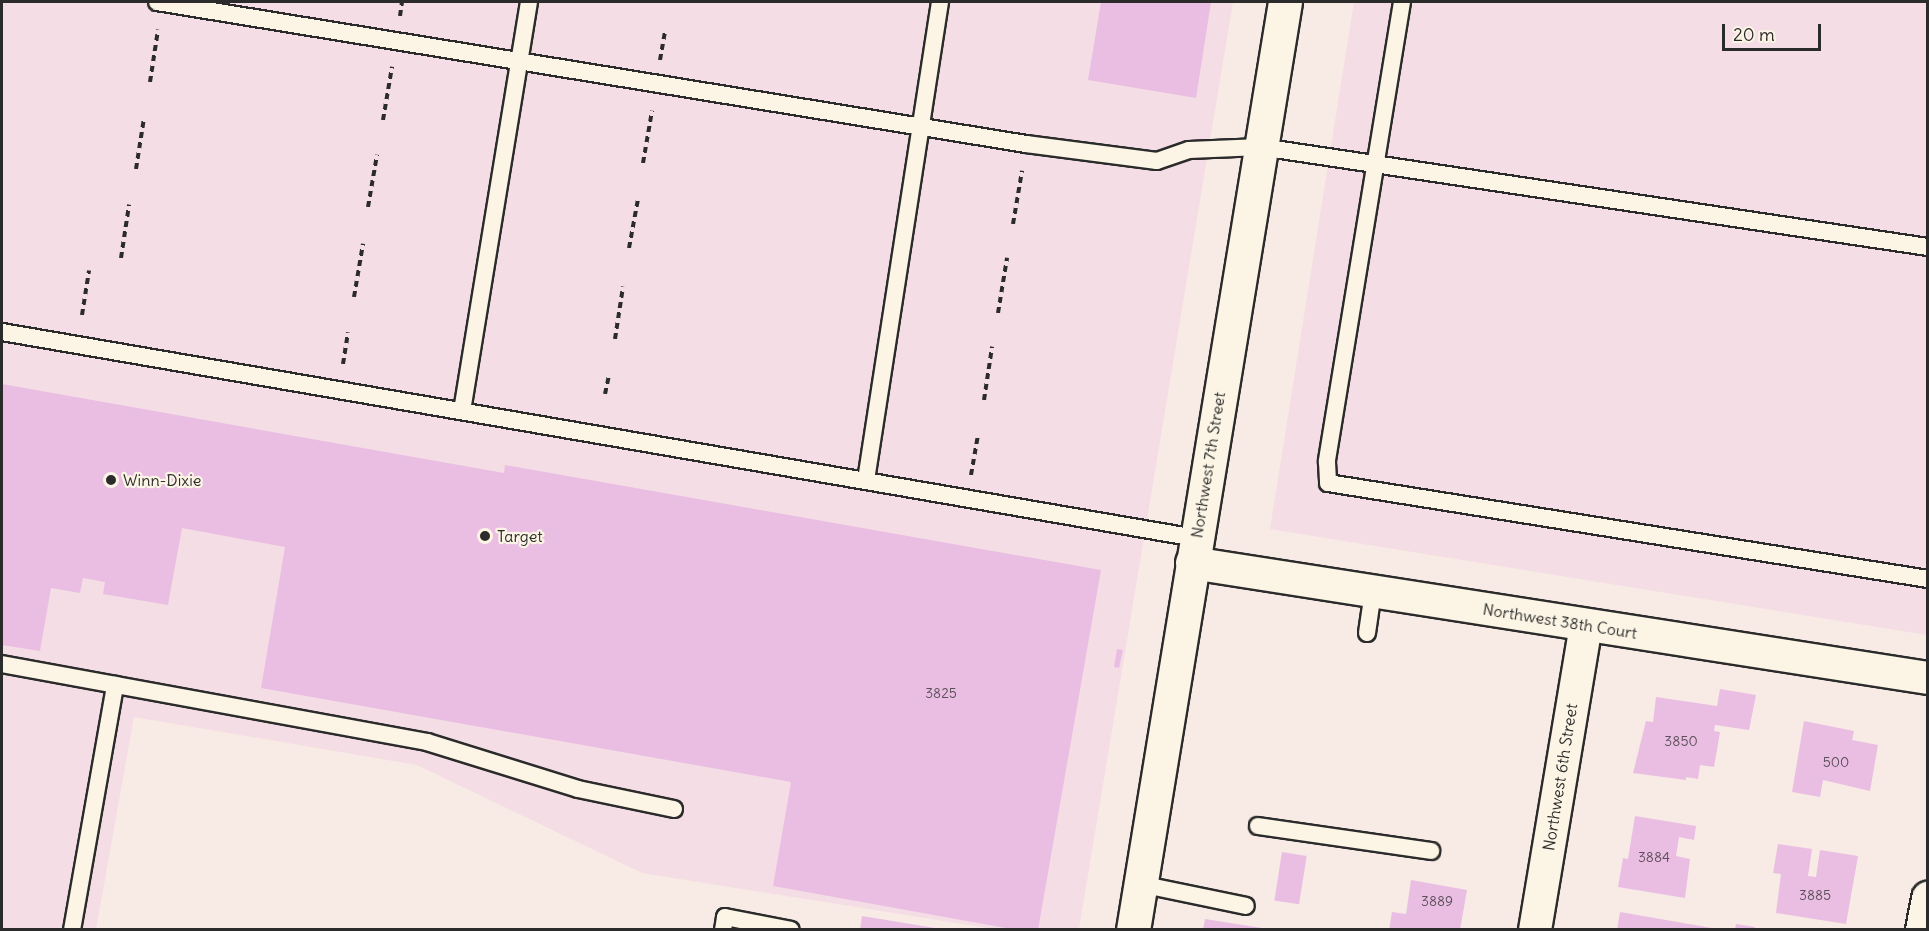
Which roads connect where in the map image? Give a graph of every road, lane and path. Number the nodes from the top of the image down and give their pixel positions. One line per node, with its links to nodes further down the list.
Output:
1 (157, 2): 11 (lane)
2 (402, 2): 7 (path)
3 (529, 2): 11 (lane)
4 (940, 2): 17 (lane)
5 (1284, 2): 18 (main road, Northwest 7th Street)
6 (1402, 2): 21 (lane)
7 (400, 18)
8 (158, 30): 13 (path)
9 (665, 31): 10 (path)
10 (660, 61)
11 (520, 62): 17 (lane); 46 (lane)
12 (392, 67): 16 (path)
13 (150, 82)
14 (652, 111): 20 (path)
15 (144, 118): 22 (path)
16 (383, 120)
17 (921, 127): 18 (lane); 49 (lane)
18 (1261, 147): 21 (lane); 50 (main road, Northwest 7th Street)
19 (377, 155): 26 (path)
20 (644, 163)
21 (1375, 163): 29 (lane); 51 (lane)
22 (136, 169)
23 (1022, 171): 27 (path)
24 (638, 199): 30 (path)
25 (129, 205): 31 (path)
26 (368, 207)
27 (1013, 224)
28 (363, 244): 35 (path)
29 (1928, 247)
30 (629, 248)
31 (122, 258)
32 (1007, 258): 36 (path)
33 (89, 271): 37 (path)
34 (623, 287): 40 (path)
35 (354, 297)
36 (999, 313)
37 (82, 315)
38 (2, 332): 46 (lane)
39 (348, 332): 42 (path)
40 (615, 339)
41 (992, 347): 45 (path)
42 (343, 364)
43 (609, 375): 44 (path)
44 (605, 394)
45 (984, 400)
46 (462, 411): 49 (lane)
47 (978, 435): 48 (path)
48 (971, 479)
49 (866, 480): 50 (lane)
50 (1194, 550): 52 (street, Northwest 38th Court); 61 (main road, Northwest 7th Street)
51 (1928, 579)
52 (1373, 592): 53 (street, Northwest 38th Court); 54 (lane)
53 (1586, 625): 56 (street, Northwest 38th Court); 68 (street, Northwest 6th Street)
54 (1367, 633)
55 (2, 664): 57 (lane)
56 (1928, 678)
57 (115, 685): 58 (lane); 64 (lane)
58 (674, 809)
59 (1258, 826): 60 (lane)
60 (1431, 851)
61 (1140, 884): 63 (lane); 67 (main road, Northwest 7th Street)
62 (1928, 898): 69 (street)
63 (1246, 906)
64 (72, 930)
65 (723, 930): 66 (lane)
66 (791, 930)
67 (1133, 930)
68 (1535, 930)
69 (1922, 930)

